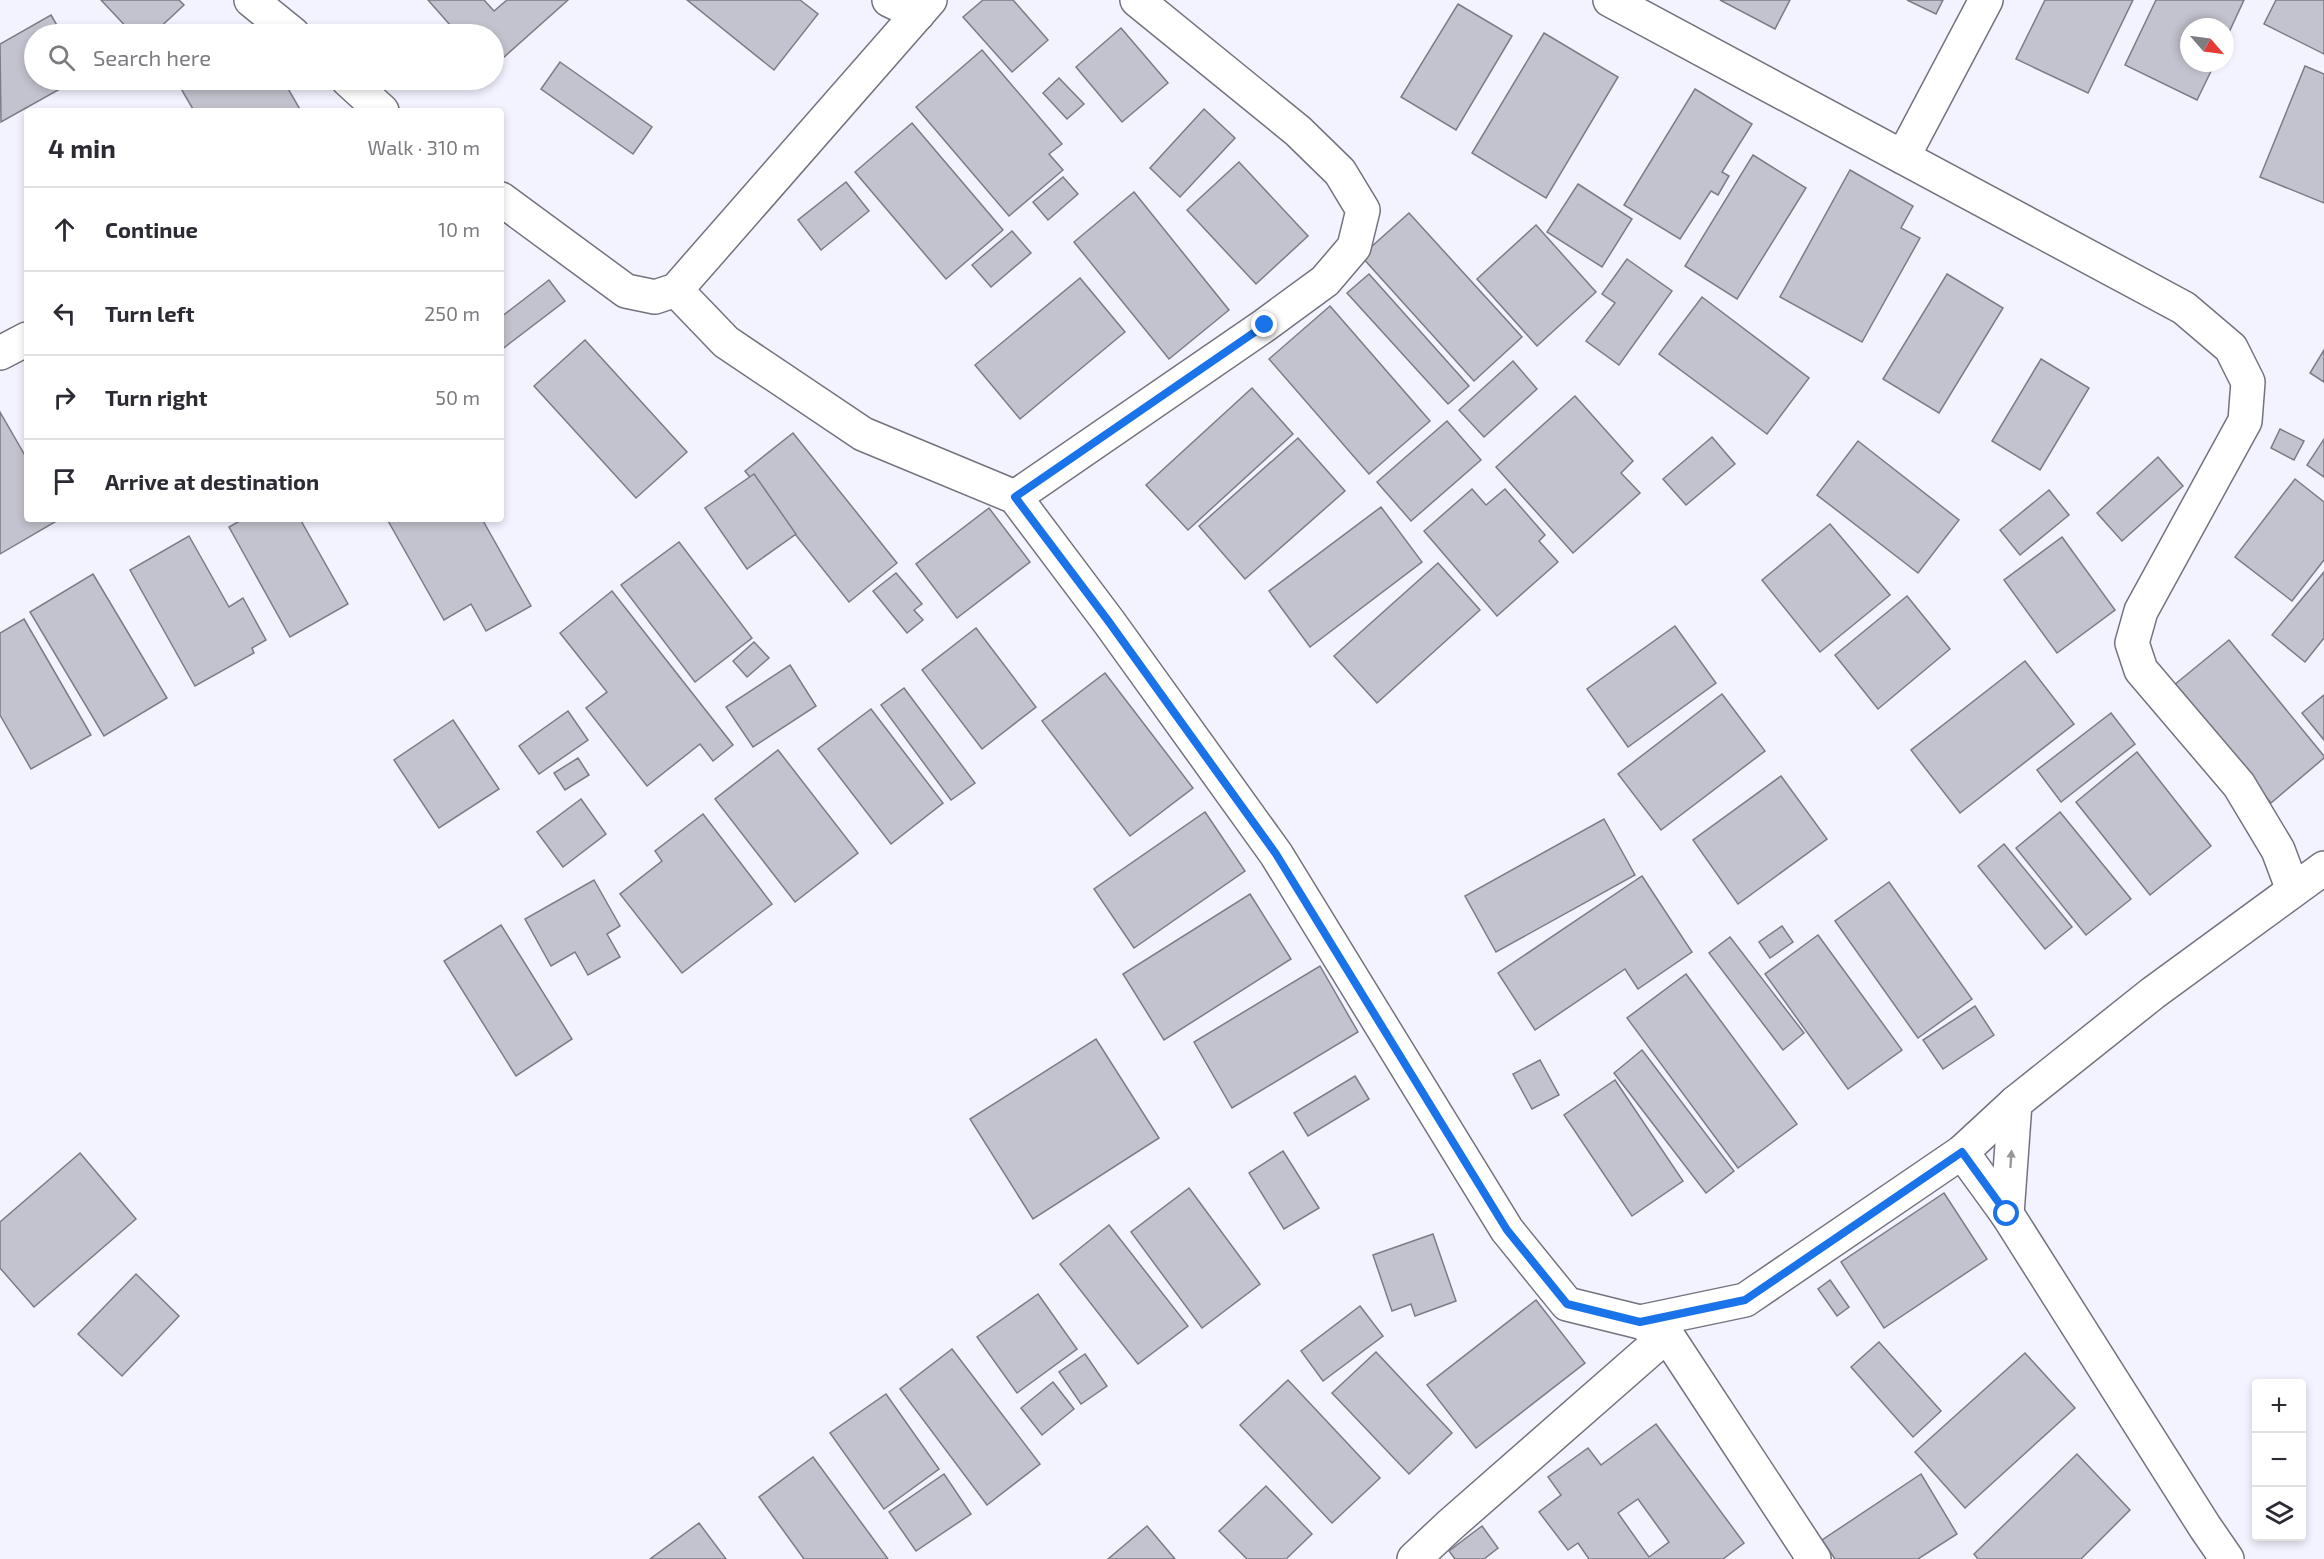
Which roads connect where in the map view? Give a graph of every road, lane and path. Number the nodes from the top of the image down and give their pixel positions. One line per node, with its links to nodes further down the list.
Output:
1 (251, 0): 6 (street)
2 (1137, 0): 14 (street)
3 (1610, 0): 9 (street)
4 (1986, 0): 9 (street)
5 (913, 5): 11 (street)
6 (281, 24)
7 (359, 90): 8 (street)
8 (379, 108)
9 (1903, 157): 16 (street)
10 (504, 201): 11 (street)
11 (676, 290): 14 (street)
12 (24, 341): 13 (street)
13 (0, 353)
14 (1015, 497): 20 (street)
15 (2324, 868): 16 (street)
16 (2292, 890): 17 (street)
17 (2016, 1103): 18 (street); 19 (street, one-way to 17)
18 (1962, 1152): 19 (street); 20 (street)
19 (2007, 1214): 23 (street)
20 (1654, 1329): 21 (street); 22 (street)
21 (1414, 1559)
22 (1814, 1559)
23 (2227, 1559)

